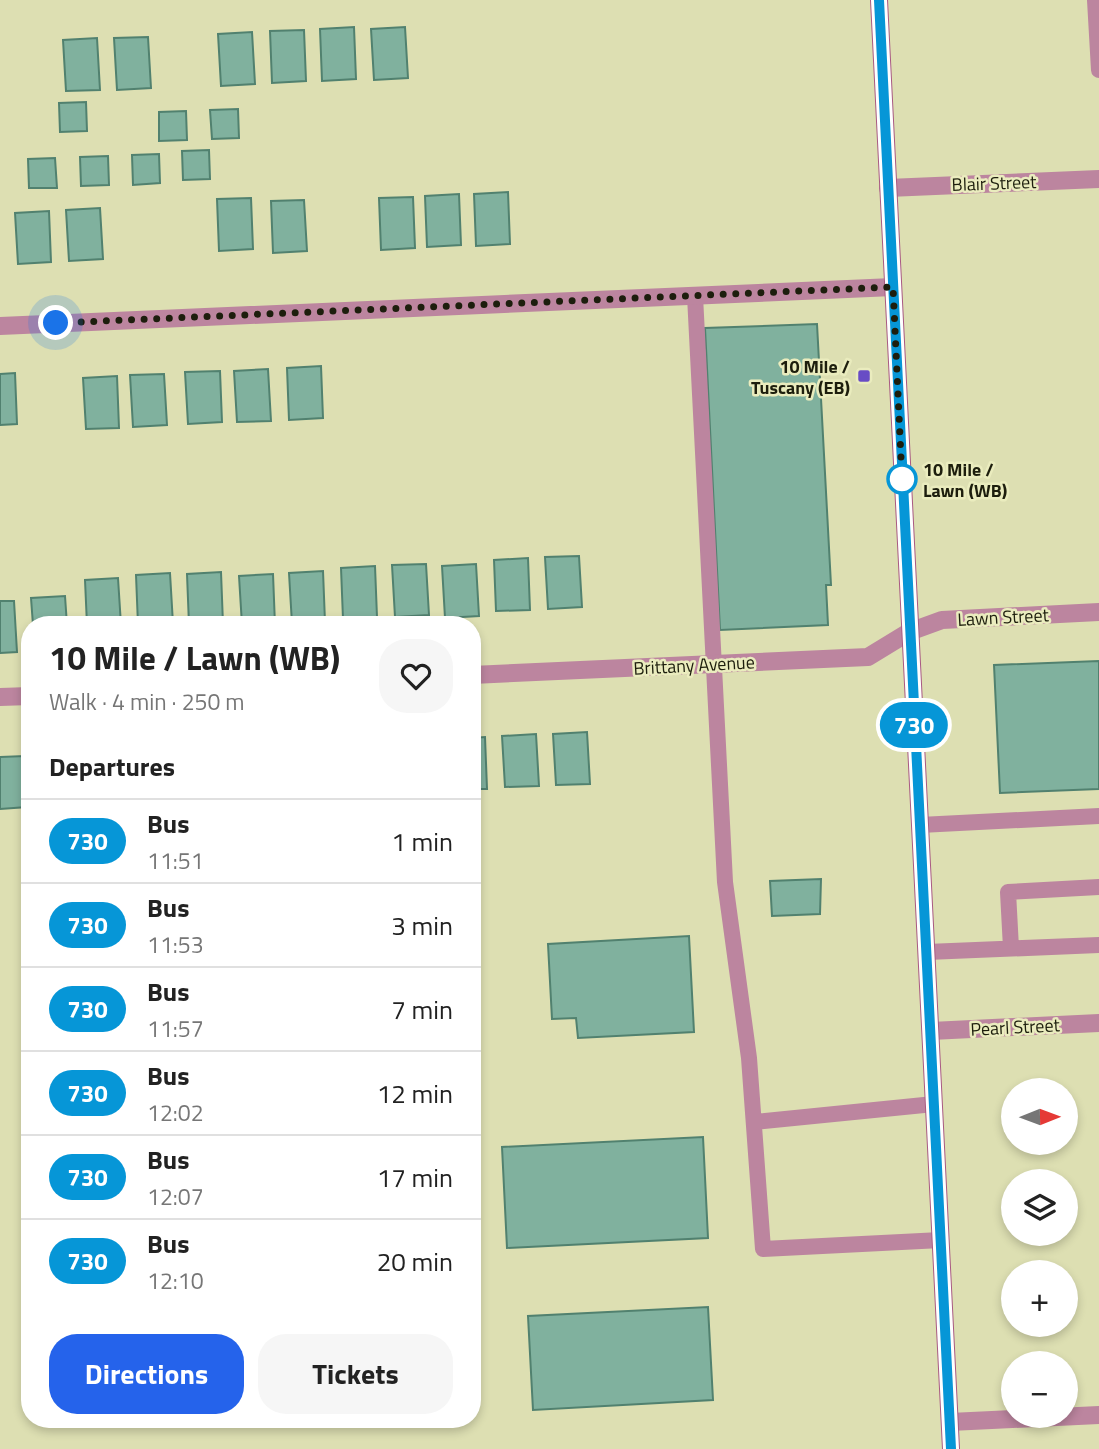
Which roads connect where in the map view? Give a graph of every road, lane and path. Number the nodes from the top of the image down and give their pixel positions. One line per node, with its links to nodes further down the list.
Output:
1 (879, 0): 5 (main road)
2 (1096, 0): 3 (lane)
3 (1099, 70)
4 (1099, 178): 5 (street, Blair Street)
5 (888, 188): 6 (main road)
6 (893, 287): 7 (street); 10 (main road)
7 (695, 296): 8 (street); 11 (lane)
8 (0, 326)
9 (1099, 612): 10 (street, Lawn Street)
10 (909, 632): 11 (street, Brittany Avenue); 16 (main road)
11 (714, 664): 12 (street, Brittany Avenue); 24 (lane)
12 (481, 676)
13 (21, 696): 14 (street)
14 (0, 697)
15 (1099, 816): 16 (lane)
16 (920, 825): 20 (main road)
17 (1099, 887): 19 (lane)
18 (1099, 945): 19 (lane)
19 (1011, 948): 20 (lane)
20 (927, 952): 22 (main road)
21 (1099, 1023): 22 (street, Pearl Street)
22 (931, 1031): 23 (main road)
23 (934, 1104): 24 (lane); 25 (main road)
24 (754, 1122): 25 (lane)
25 (941, 1240): 27 (main road)
26 (1099, 1415): 27 (street)
27 (950, 1422): 28 (main road)
28 (951, 1449)

